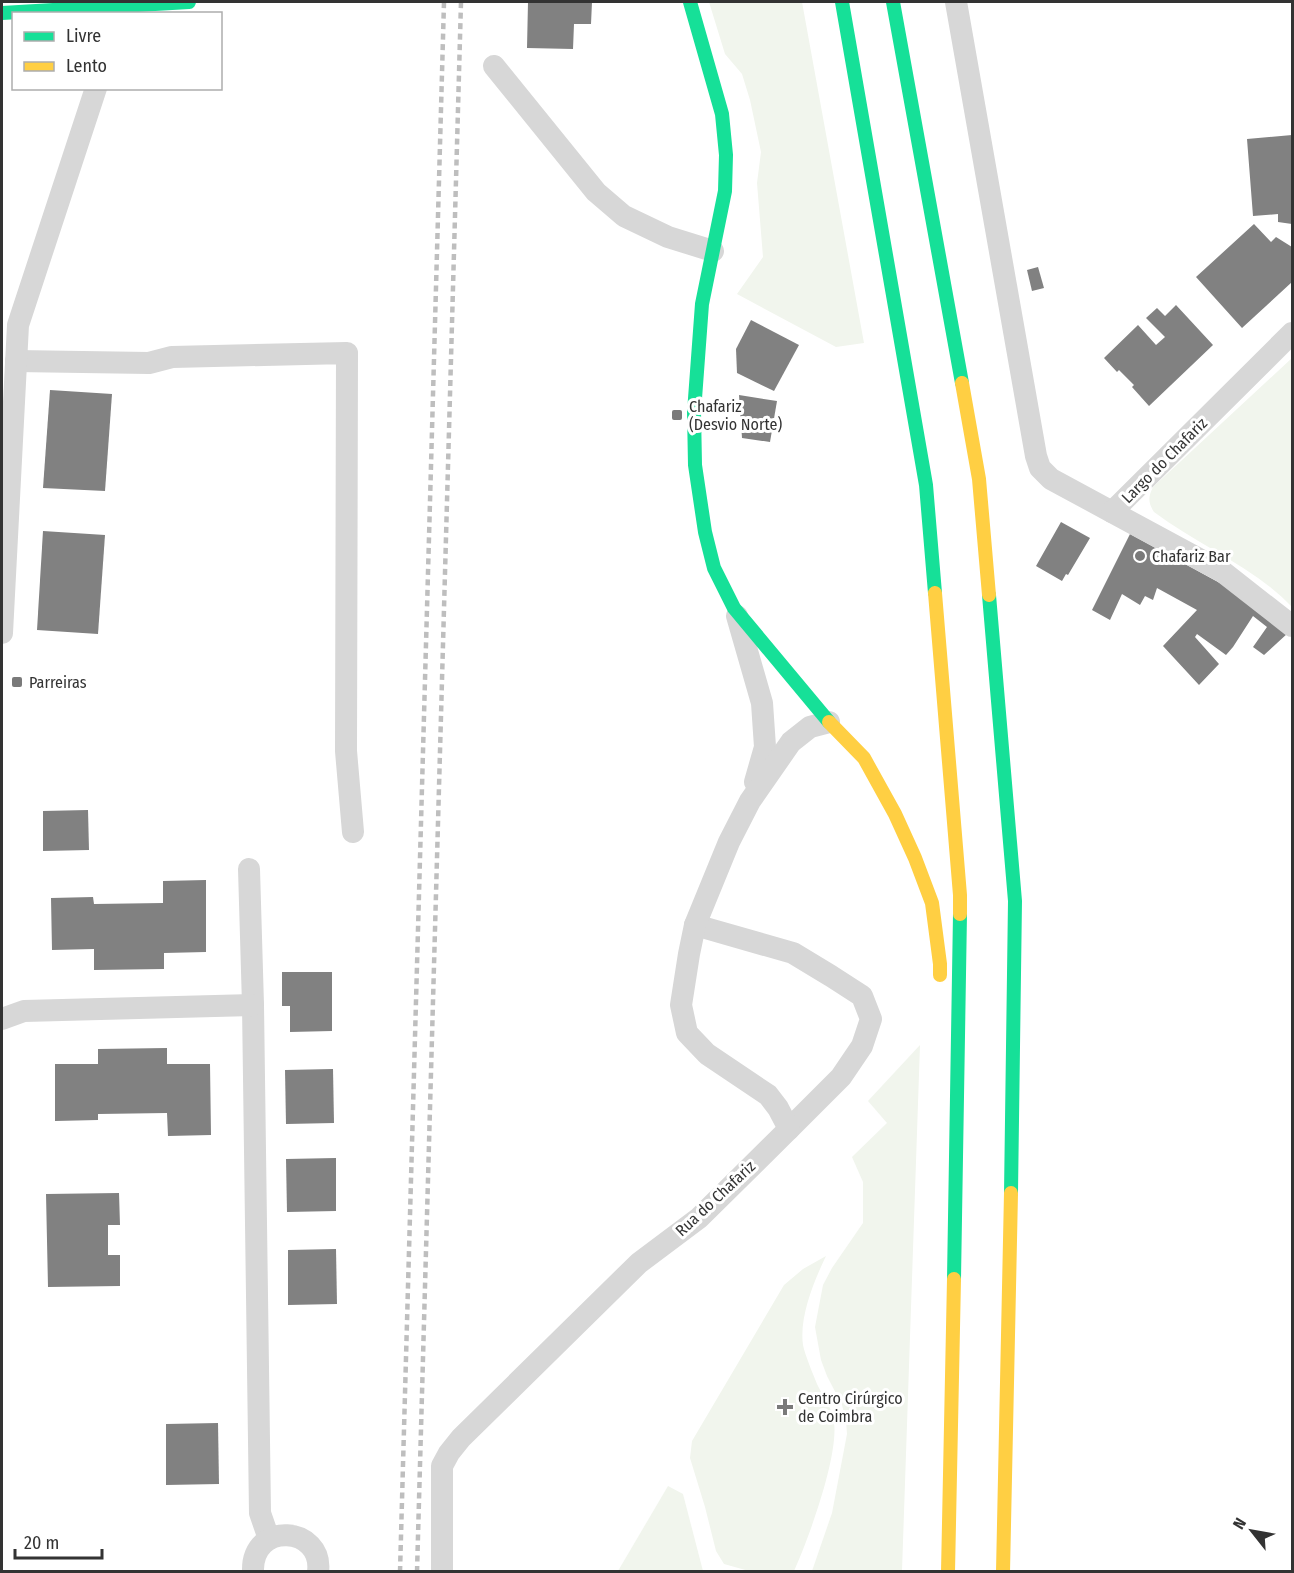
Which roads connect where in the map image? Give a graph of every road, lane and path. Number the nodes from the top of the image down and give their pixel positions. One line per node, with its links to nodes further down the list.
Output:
1 (189, 2): 6 (main road, bridge)
2 (690, 2): 9 (main road)
3 (842, 2): 27 (main road)
4 (893, 2): 34 (main road)
5 (956, 2): 12 (street)
6 (19, 12)
7 (494, 66): 9 (street)
8 (95, 90): 11 (street)
9 (713, 251): 13 (main road)
10 (1293, 333): 12 (street, Largo do Chafariz)
11 (16, 361): 15 (street); 18 (street)
12 (1112, 512): 14 (street, Largo do Chafariz)
13 (734, 608): 16 (main road); 17 (street)
14 (1293, 626)
15 (2, 633)
16 (829, 722): 17 (street); 21 (main road)
17 (750, 801): 20 (street)
18 (353, 832)
19 (249, 869): 23 (street)
20 (695, 925): 28 (street); 28 (street, Rua do Chafariz)
21 (939, 993)
22 (2, 1005): 24 (street)
23 (253, 1005): 24 (street); 29 (street)
24 (24, 1011): 25 (street)
25 (2, 1018)
26 (946, 1023): 27 (main road)
27 (958, 1053): 33 (main road)
28 (789, 1129): 32 (street, Rua do Chafariz)
29 (269, 1539): 30 (street); 31 (street)
30 (253, 1572)
31 (318, 1572)
32 (442, 1572)
33 (948, 1572)
34 (1003, 1572)

